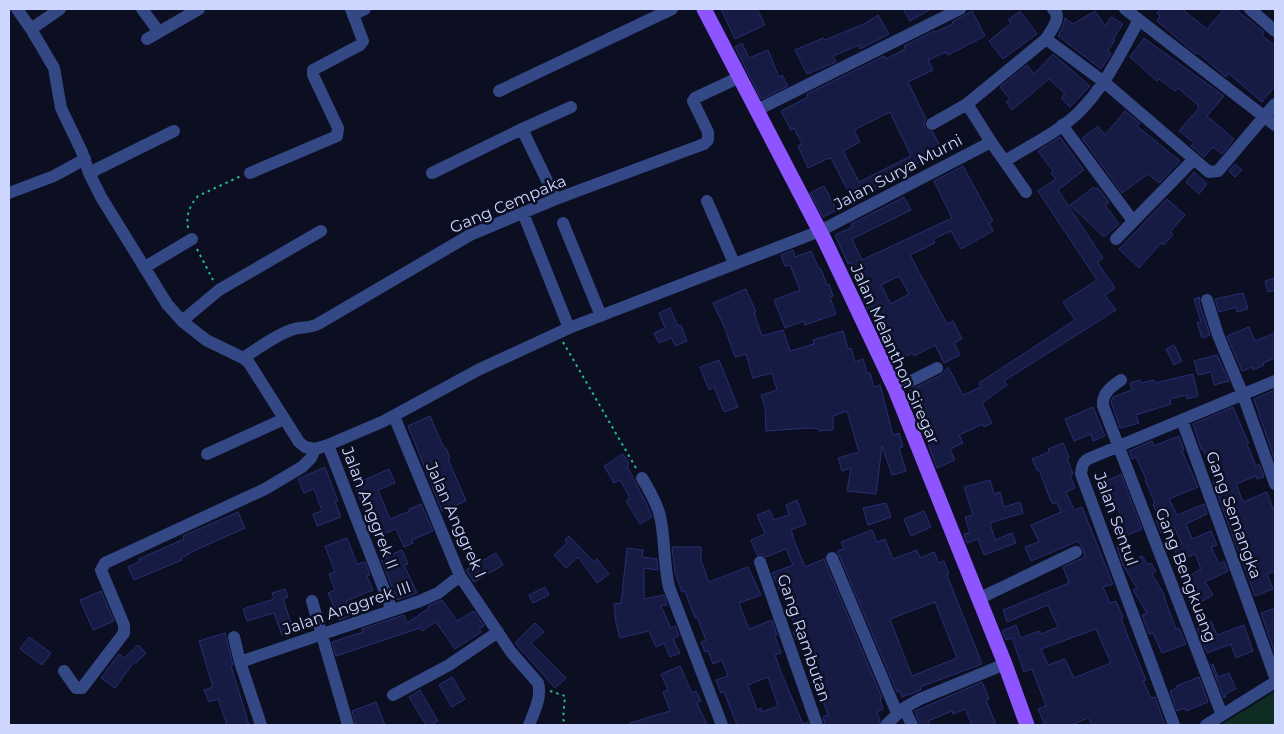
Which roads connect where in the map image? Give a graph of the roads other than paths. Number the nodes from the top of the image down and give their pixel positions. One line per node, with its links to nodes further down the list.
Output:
1 (17, 9): 13 (street)
2 (60, 9): 13 (street)
3 (142, 9): 15 (street)
4 (199, 9): 15 (street)
5 (672, 9): 20 (street)
6 (704, 9): 18 (main road, Jalan Melanthon Siregar)
7 (960, 9): 24 (street)
8 (1053, 9): 17 (street)
9 (1125, 9): 12 (street)
10 (1250, 9): 14 (street)
11 (356, 11): 35 (street)
12 (1139, 20): 19 (street); 25 (street)
13 (31, 29): 32 (street)
14 (1275, 31)
15 (159, 32): 16 (street)
16 (147, 39)
17 (1046, 39): 19 (street); 21 (street)
18 (740, 77): 24 (main road, Jalan Melanthon Siregar); 40 (street, Gang Cempaka)
19 (1104, 82): 27 (street); 33 (street)
20 (499, 91)
21 (967, 104): 26 (street); 31 (street)
22 (1275, 104): 25 (street)
23 (571, 107): 29 (street)
24 (757, 110): 46 (main road, Jalan Melanthon Siregar)
25 (1265, 116): 28 (street); 33 (street)
26 (932, 124)
27 (1062, 125): 34 (street); 43 (street)
28 (1275, 126)
29 (522, 128): 37 (street); 40 (street)
30 (174, 131): 36 (street)
31 (991, 142): 34 (street); 46 (street, Jalan Surya Murni)
32 (85, 159): 36 (street); 39 (street)
33 (1194, 159): 43 (street)
34 (1005, 161): 38 (street)
35 (250, 172)
36 (89, 173): 50 (street)
37 (432, 173)
38 (1026, 192)
39 (9, 193)
40 (556, 199): 42 (street, Gang Cempaka)
41 (707, 201): 49 (street)
42 (523, 213): 54 (street); 55 (street, Gang Cempaka)
43 (1134, 221): 48 (street)
44 (563, 223): 52 (street)
45 (321, 231): 53 (street)
46 (820, 231): 49 (street, Jalan Surya Murni); 59 (main road, Jalan Melanthon Siregar)
47 (192, 239): 50 (street)
48 (1116, 239)
49 (734, 263): 52 (street, Jalan Surya Murni)
50 (145, 267): 53 (street)
51 (1207, 300): 60 (street)
52 (601, 316): 54 (street, Jalan Surya Murni)
53 (182, 321): 55 (street)
54 (563, 330): 61 (street, Jalan Surya Murni)
55 (244, 358): 62 (street)
56 (937, 368): 59 (street)
57 (1121, 380): 65 (street, Gang Bengkuang)
58 (1275, 381): 60 (street, Jalan Sentul)
59 (895, 389): 74 (main road, Jalan Melanthon Siregar)
60 (1243, 395): 63 (street, Jalan Sentul); 69 (street)
61 (394, 416): 64 (street, Jalan Surya Murni); 73 (street, Jalan Anggrek I)
62 (284, 419): 66 (street); 67 (street)
63 (1182, 420): 65 (street, Jalan Sentul); 83 (street, Gang Semangka)
64 (328, 445): 66 (street, Jalan Surya Murni); 76 (street, Jalan Anggrek II)
65 (1119, 446): 87 (street, Gang Bengkuang); 96 (street, Jalan Sentul)
66 (315, 449): 82 (street)
67 (207, 454)
68 (642, 478): 91 (street)
69 (1275, 484)
70 (1076, 552): 74 (street)
71 (832, 558): 86 (street)
72 (760, 562): 92 (street, Gang Rambutan)
73 (460, 576): 76 (street, Jalan Anggrek III); 77 (street, Jalan Anggrek I)
74 (978, 599): 81 (main road, Jalan Melanthon Siregar)
75 (312, 601): 78 (street)
76 (392, 610): 78 (street, Jalan Anggrek III)
77 (498, 632): 85 (street); 90 (street, Jalan Anggrek I)
78 (322, 633): 80 (street, Jalan Anggrek III); 89 (street)
79 (234, 638): 80 (street)
80 (240, 662): 88 (street)
81 (1005, 664): 86 (street); 95 (main road, Jalan Melanthon Siregar)
82 (64, 671)
83 (1275, 677)
84 (1275, 682): 87 (street)
85 (393, 695)
86 (900, 711): 93 (street); 94 (street)
87 (1222, 715): 97 (street)
88 (261, 725)
89 (348, 725)
90 (529, 725)
91 (722, 725)
92 (817, 725)
93 (886, 725)
94 (912, 725)
95 (1027, 725)
96 (1174, 725)
97 (1206, 725)

